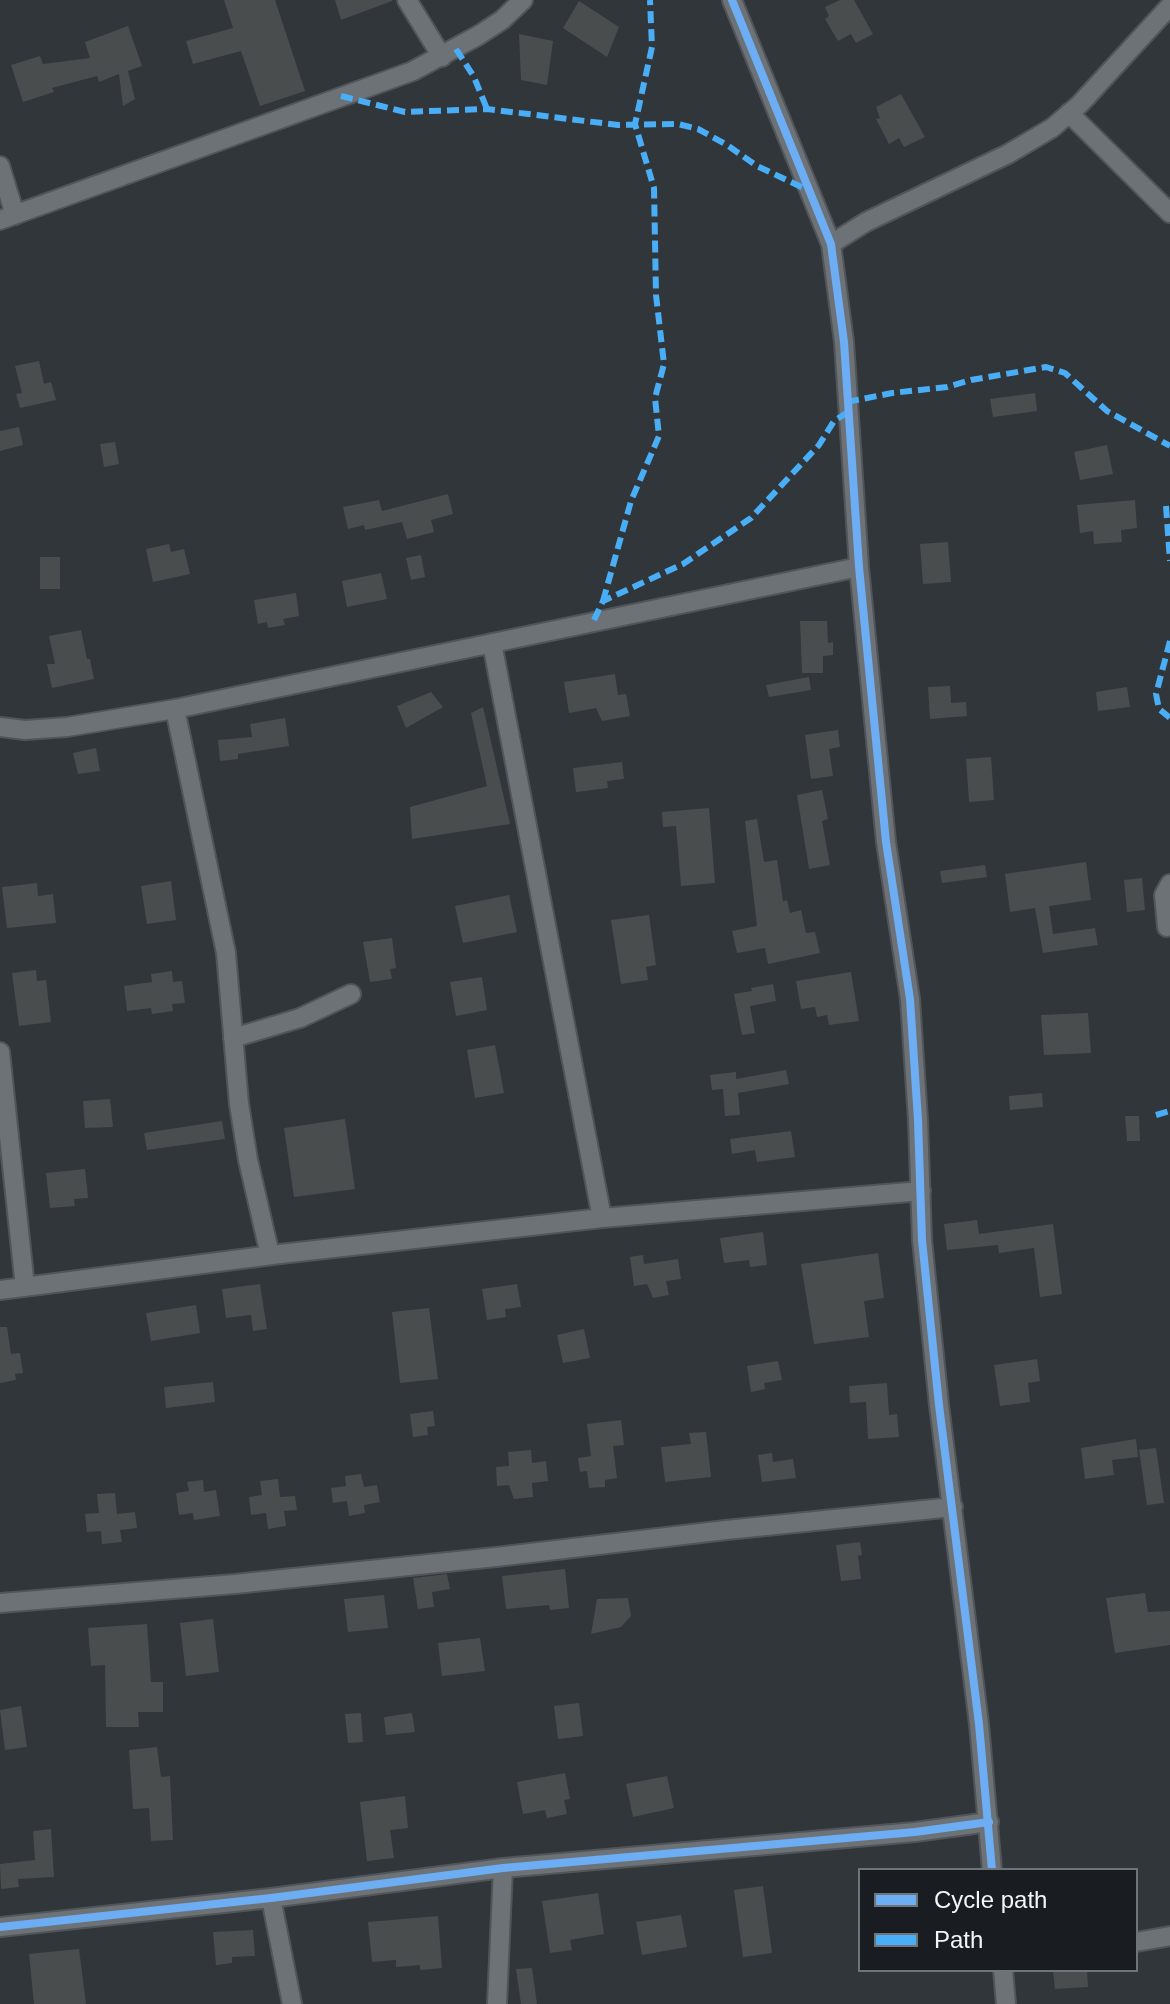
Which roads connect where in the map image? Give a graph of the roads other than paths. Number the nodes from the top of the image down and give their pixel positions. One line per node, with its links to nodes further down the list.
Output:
1 (407, 0): 5 (street)
2 (523, 0): 5 (street)
3 (732, 0): 10 (street)
4 (1170, 6): 6 (street)
5 (442, 57): 9 (street)
6 (1069, 113): 8 (street); 10 (street)
7 (0, 166): 9 (street)
8 (1170, 213)
9 (8, 217)
10 (831, 244): 11 (street)
11 (859, 567): 12 (street); 20 (street)
12 (492, 643): 13 (street); 21 (street)
13 (175, 709): 14 (street); 18 (street)
14 (0, 727)
15 (1170, 884): 16 (street)
16 (1167, 927)
17 (351, 994): 18 (street)
18 (233, 1038): 22 (street)
19 (0, 1052): 23 (street)
20 (921, 1191): 21 (street); 25 (street)
21 (602, 1218): 22 (street)
22 (270, 1255): 23 (street)
23 (25, 1287): 24 (street)
24 (0, 1290)
25 (953, 1507): 26 (street); 27 (street)
26 (0, 1603)
27 (989, 1822): 28 (street); 29 (street)
28 (503, 1868): 30 (street); 36 (street)
29 (992, 1868)
30 (271, 1898): 31 (street); 35 (street)
31 (0, 1927)
32 (1170, 1936): 33 (street)
33 (1138, 1942)
34 (1003, 1972): 37 (street)
35 (292, 2004)
36 (497, 2004)
37 (1006, 2004)

